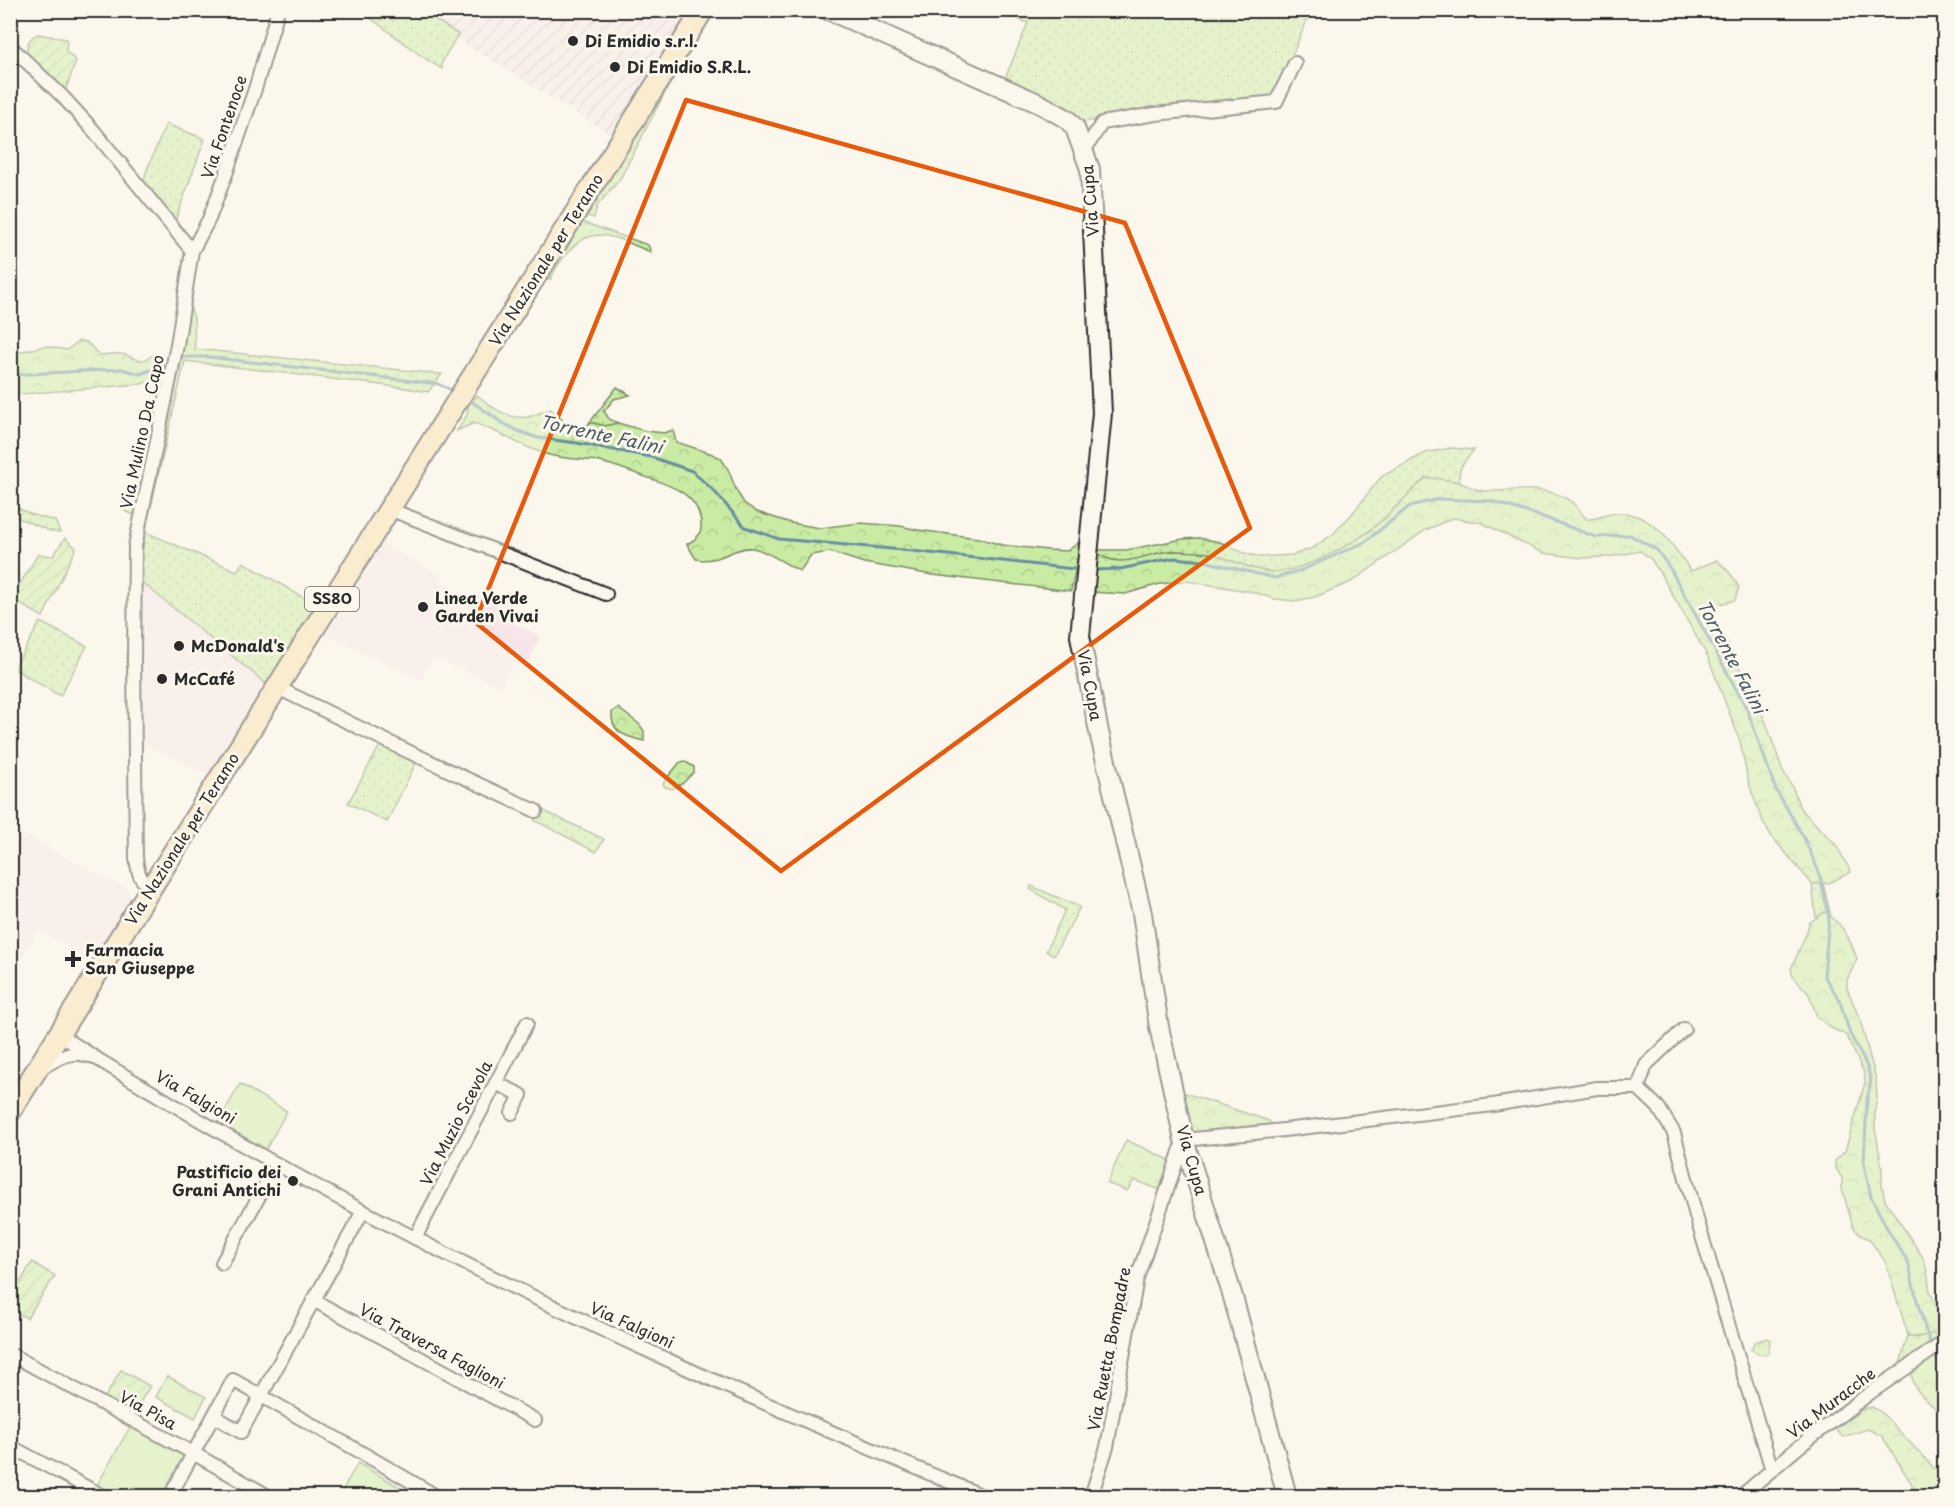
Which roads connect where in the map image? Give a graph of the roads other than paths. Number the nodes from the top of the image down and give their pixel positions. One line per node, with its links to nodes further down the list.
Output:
1 (278, 10): 7 (street, Via Fontenoce)
2 (703, 10): 8 (main road, Via Nazionale per Teramo / SS80)
3 (828, 10): 6 (street, Via Cupa)
4 (10, 46): 7 (street)
5 (1295, 63): 6 (street)
6 (1084, 151): 22 (street, Via Cupa)
7 (192, 251): 12 (street, Via Mulino Da Capo)
8 (389, 509): 9 (street); 10 (main road, Via Nazionale per Teramo / SS80)
9 (606, 594)
10 (276, 687): 11 (street); 12 (main road, Via Nazionale per Teramo / SS80)
11 (536, 812)
12 (152, 888): 15 (main road, Via Nazionale per Teramo / SS80)
13 (527, 1023): 18 (street, Via Muzio Scevola)
14 (1684, 1029): 19 (street)
15 (60, 1035): 16 (street, Via Falgioni); 17 (main road, Via Nazionale per Teramo / SS80)
16 (97, 1059): 17 (street, Via Falgioni); 23 (street, Via Falgioni)
17 (34, 1073): 20 (main road, Via Nazionale per Teramo / SS80)
18 (496, 1083): 21 (street); 25 (street, Via Muzio Scevola)
19 (1638, 1088): 22 (street); 35 (street)
20 (10, 1112)
21 (512, 1113)
22 (1184, 1140): 42 (street, Via Ruetta Bompadre); 43 (street, Via Cupa)
23 (277, 1164): 24 (street, Via Falgioni); 26 (street)
24 (363, 1211): 25 (street, Via Falgioni); 27 (street)
25 (415, 1238): 41 (street, Via Falgioni)
26 (222, 1263)
27 (313, 1300): 30 (street); 32 (street, Via Traversa Faglioni)
28 (1944, 1342): 35 (street, Via Muracche)
29 (10, 1354): 34 (street, Via Pisa)
30 (261, 1395): 31 (street); 31 (street); 40 (street)
31 (213, 1416): 34 (street)
32 (535, 1420)
33 (10, 1446): 36 (street)
34 (193, 1453): 38 (street); 39 (street, Via Pisa)
35 (1772, 1470): 44 (street, Via Muracche)
36 (83, 1492): 37 (street)
37 (103, 1497)
38 (170, 1497)
39 (268, 1497)
40 (436, 1497)
41 (983, 1497)
42 (1091, 1497)
43 (1287, 1497)
44 (1742, 1497)

